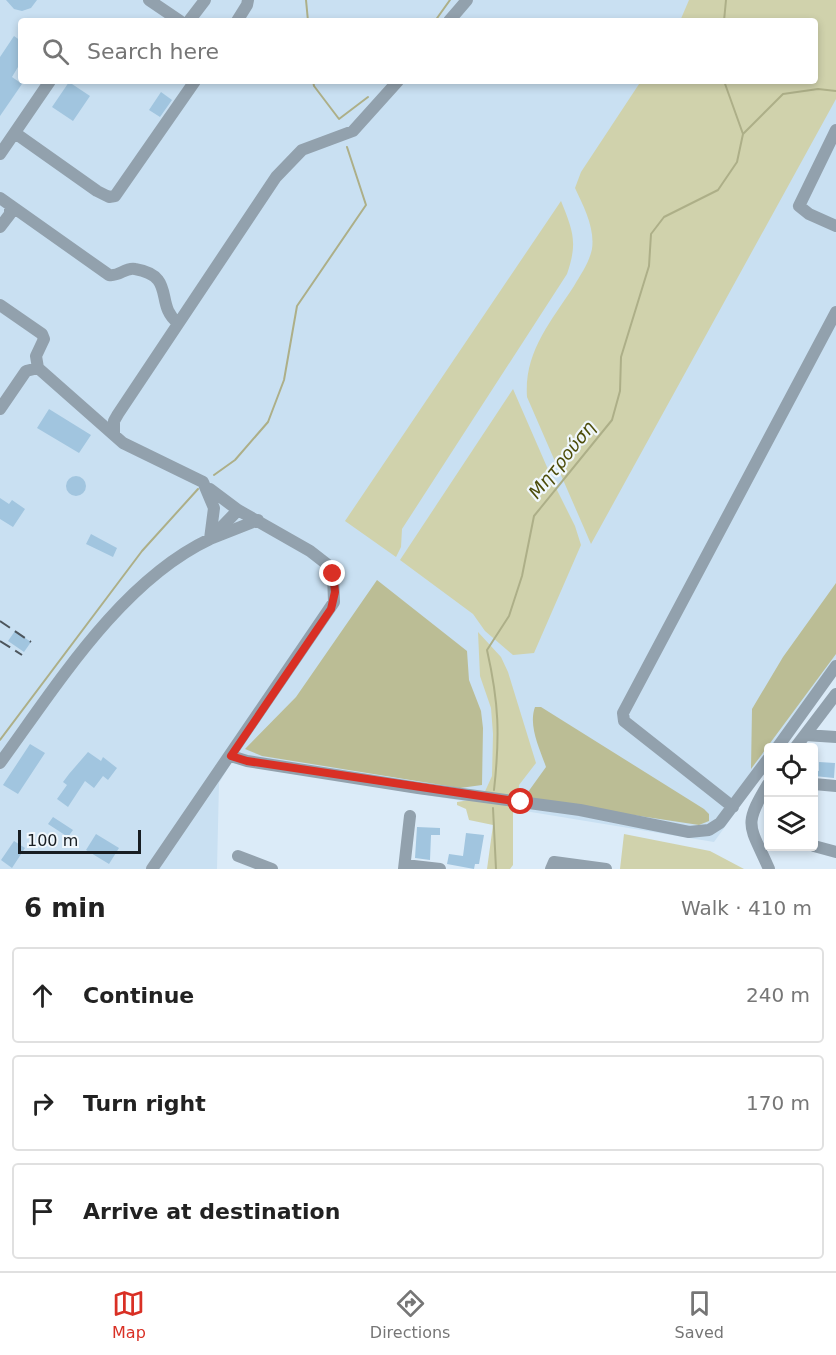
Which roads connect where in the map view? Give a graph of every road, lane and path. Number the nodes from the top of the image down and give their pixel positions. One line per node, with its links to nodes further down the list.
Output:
1 (149, 0): 5 (street)
2 (205, 0): 6 (street)
3 (248, 0): 7 (street)
4 (467, 0): 8 (street)
5 (176, 18)
6 (191, 18)
7 (239, 18)
8 (452, 18)
9 (48, 84): 13 (street)
10 (193, 84): 13 (street)
11 (395, 84): 21 (street)
12 (836, 130): 17 (street)
13 (15, 133): 14 (street)
14 (0, 154)
15 (0, 198): 16 (street)
16 (10, 206): 18 (street); 21 (street)
17 (836, 226)
18 (0, 227)
19 (0, 305): 22 (street)
20 (836, 312): 41 (street)
21 (178, 323): 24 (street)
22 (38, 368): 23 (street); 24 (street)
23 (0, 409)
24 (114, 435): 25 (street)
25 (203, 482): 26 (street); 28 (street)
26 (238, 510): 27 (street); 28 (street)
27 (258, 520): 28 (street); 35 (street)
28 (210, 539): 36 (street)
29 (836, 666): 33 (street)
30 (836, 694): 31 (street)
31 (805, 735): 32 (street); 34 (street)
32 (836, 737)
33 (780, 743)
34 (798, 743)
35 (231, 756): 41 (street); 48 (street)
36 (0, 763)
37 (764, 764): 41 (street)
38 (818, 784): 39 (street)
39 (836, 786)
40 (764, 791): 43 (street)
41 (733, 807)
42 (410, 816): 47 (street)
43 (763, 841): 53 (street)
44 (818, 847): 45 (street)
45 (836, 852)
46 (238, 856): 49 (street)
47 (405, 867): 50 (street)
48 (152, 869)
49 (272, 869)
50 (440, 869)
51 (551, 869): 52 (street)
52 (606, 869)
53 (769, 869)

